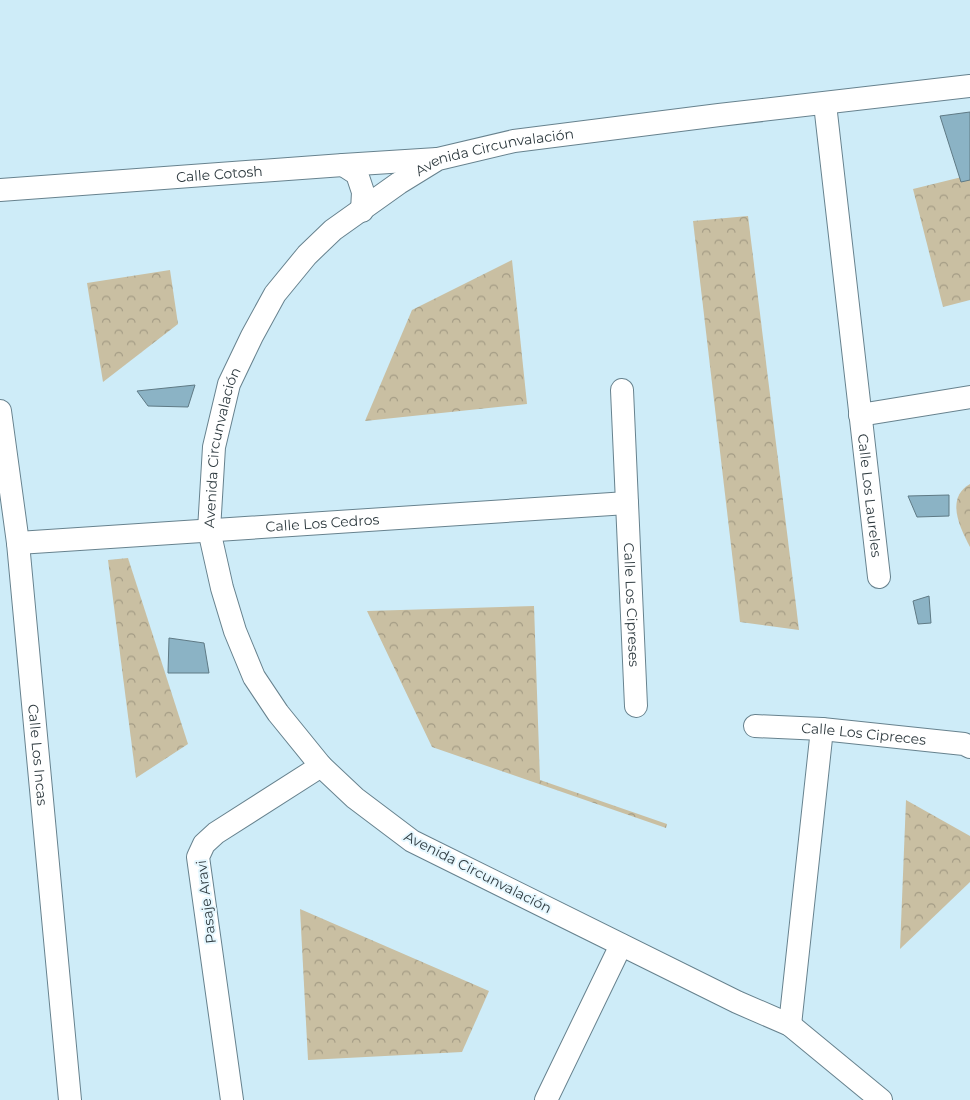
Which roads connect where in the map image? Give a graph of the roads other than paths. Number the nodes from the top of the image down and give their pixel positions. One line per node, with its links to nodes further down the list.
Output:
1 (970, 86): 2 (street, Avenida Circunvalación)
2 (825, 104): 3 (street, Avenida Circunvalación); 10 (street, Calle Los Laureles)
3 (438, 159): 4 (street, Calle Cotosh); 6 (street, Avenida Circunvalación)
4 (343, 164): 5 (street, Calle Cotosh); 6 (street)
5 (0, 190)
6 (362, 211): 12 (street, Avenida Circunvalación)
7 (622, 390): 11 (street, Calle Los Cipreses)
8 (970, 397): 10 (street)
9 (0, 411): 13 (street, Calle Los Incas)
10 (860, 414): 14 (street, Calle Los Laureles)
11 (627, 503): 12 (street, Calle Los Cedros); 15 (street, Calle Los Cipreses)
12 (209, 530): 13 (street, Calle Los Cedros); 19 (street, Avenida Circunvalación)
13 (18, 543): 22 (street, Calle Los Incas)
14 (879, 577)
15 (636, 706)
16 (755, 726): 17 (street, Calle Los Cipreces)
17 (822, 729): 18 (street, Calle Los Cipreces); 21 (street)
18 (970, 747)
19 (321, 766): 20 (street, Avenida Circunvalación); 23 (street, Pasaje Aravi)
20 (621, 944): 21 (street, Avenida Circunvalación); 24 (street)
21 (790, 1025): 25 (street, Avenida Circunvalación)
22 (70, 1100)
23 (232, 1100)
24 (546, 1100)
25 (881, 1100)

